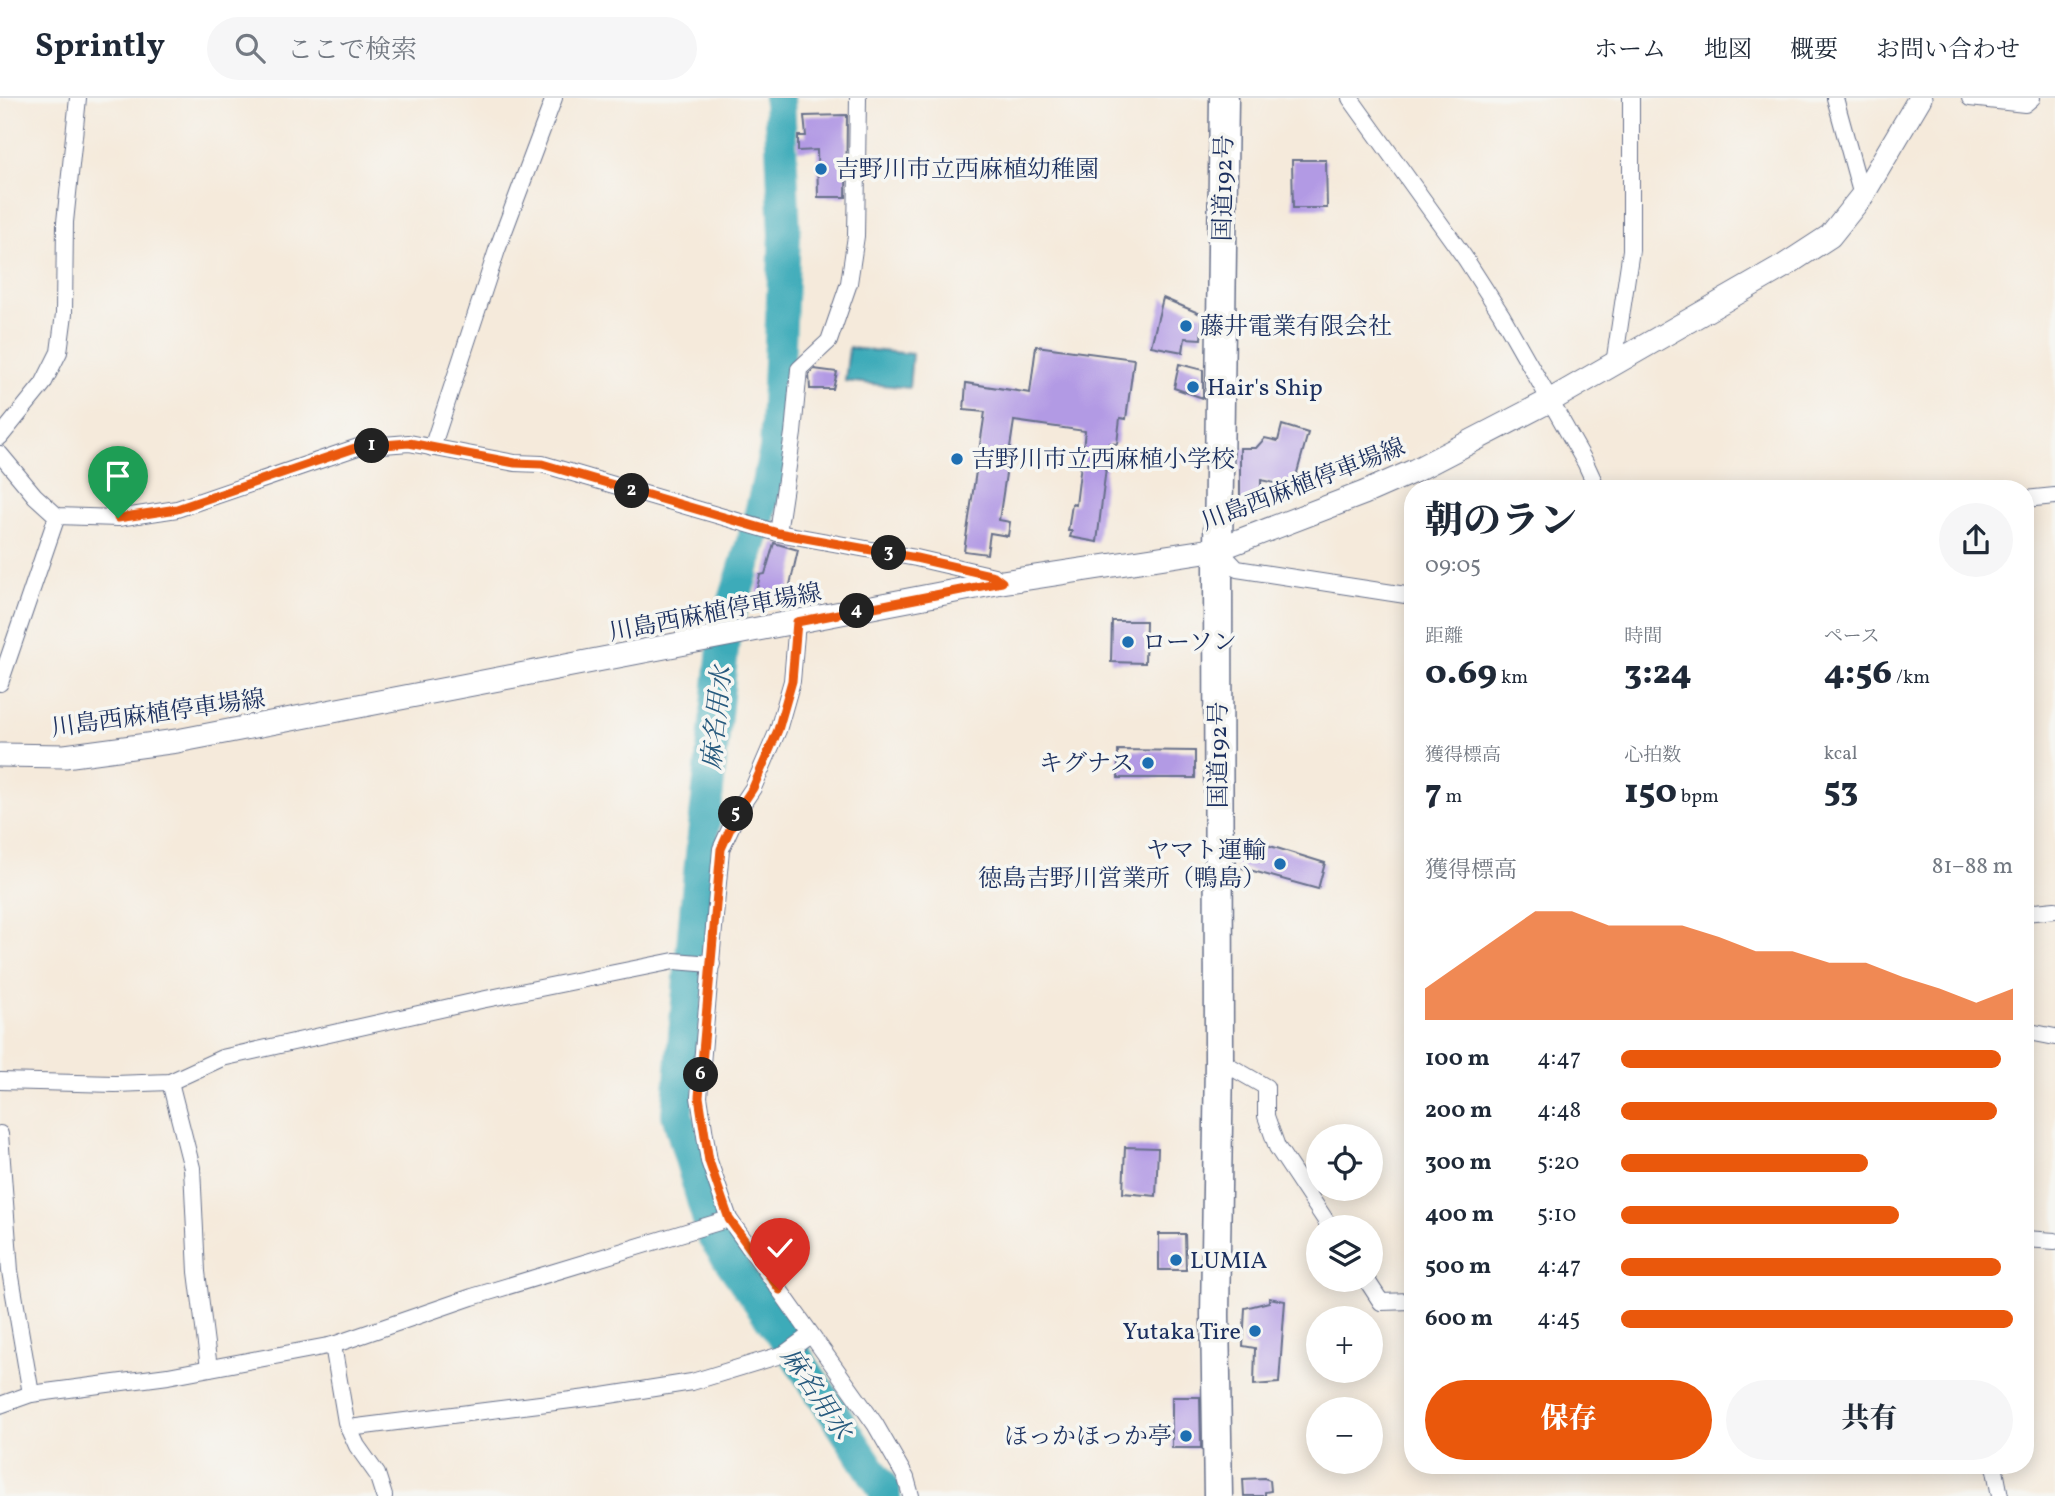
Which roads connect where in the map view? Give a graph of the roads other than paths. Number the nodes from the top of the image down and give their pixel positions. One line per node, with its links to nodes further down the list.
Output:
1 (78, 98): 14 (street)
2 (554, 98): 15 (street)
3 (858, 98): 21 (street)
4 (1224, 98): 22 (highway, 国道192号)
5 (1350, 98): 13 (street)
6 (1631, 98): 12 (street)
7 (1835, 98): 11 (street)
8 (1920, 98): 11 (main road, 川島西麻植停車場線)
9 (1970, 98): 10 (street)
10 (2032, 98)
11 (1862, 196): 12 (main road, 川島西麻植停車場線)
12 (1614, 364): 13 (main road, 川島西麻植停車場線)
13 (1551, 400): 17 (street); 22 (main road, 川島西麻植停車場線)
14 (0, 437)
15 (432, 448): 20 (street); 21 (street)
16 (0, 454): 20 (street)
17 (1593, 480)
18 (2055, 496): 19 (street)
19 (2034, 498)
20 (57, 516): 26 (street)
21 (775, 532): 23 (street)
22 (1218, 549): 23 (main road, 川島西麻植停車場線); 24 (street); 33 (highway, 国道192号)
23 (1002, 582): 25 (main road, 川島西麻植停車場線)
24 (1404, 595)
25 (797, 622): 27 (main road, 川島西麻植停車場線); 30 (street)
26 (0, 683)
27 (0, 755)
28 (2055, 910): 29 (street)
29 (2034, 912)
30 (712, 964): 35 (street); 39 (street)
31 (2034, 1033): 32 (street)
32 (2055, 1037)
33 (1219, 1060): 38 (street); 53 (highway, 国道192号)
34 (0, 1080): 35 (street)
35 (170, 1082): 46 (street)
36 (0, 1134): 37 (street)
37 (2, 1213): 47 (street)
38 (1322, 1215)
39 (729, 1219): 44 (street); 45 (street)
40 (2034, 1240): 41 (street)
41 (2055, 1241)
42 (1374, 1292): 43 (street)
43 (1404, 1301)
44 (807, 1337): 49 (street); 52 (street)
45 (333, 1345): 46 (street); 49 (street)
46 (209, 1368): 47 (street)
47 (31, 1394): 48 (street)
48 (0, 1405)
49 (349, 1428): 51 (street)
50 (1996, 1474): 54 (street)
51 (384, 1496)
52 (911, 1496)
53 (1217, 1496)
54 (2000, 1496)

